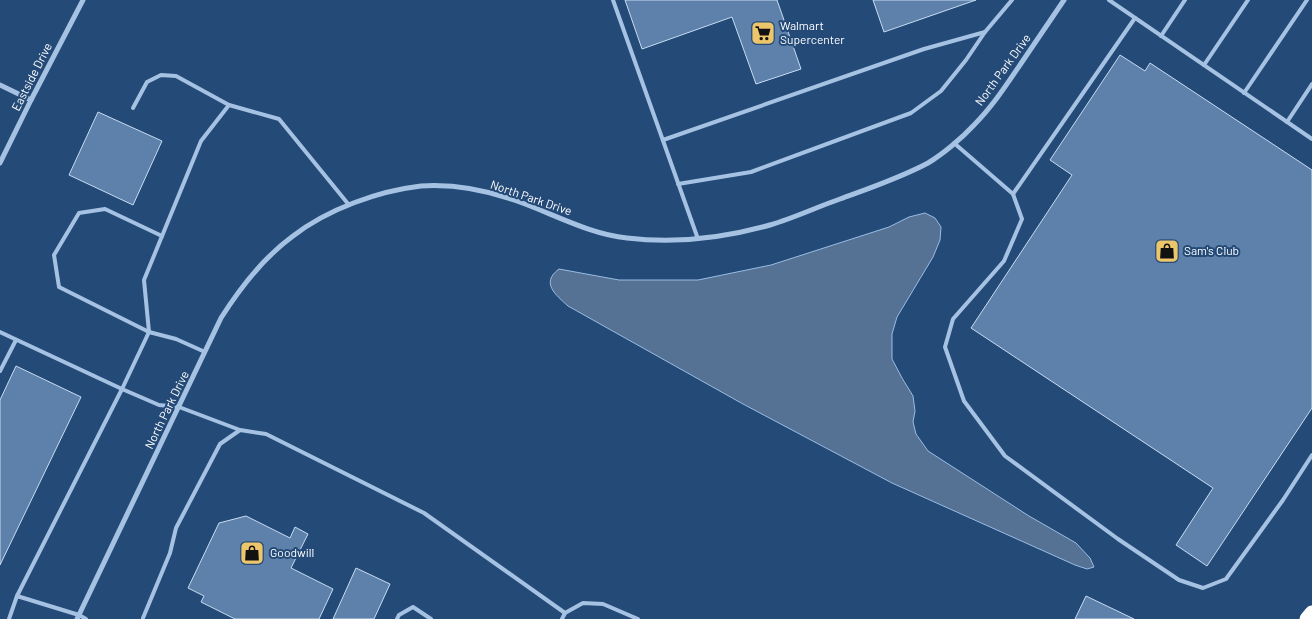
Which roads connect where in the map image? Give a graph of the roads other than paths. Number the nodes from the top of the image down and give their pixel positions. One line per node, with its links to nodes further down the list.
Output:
1 (83, 0): 18 (street, Eastside Drive)
2 (613, 0): 23 (lane)
3 (1012, 0): 12 (lane)
4 (1064, 0): 24 (street, North Park Drive)
5 (1109, 0): 10 (lane)
6 (1122, 0): 10 (lane)
7 (1185, 0): 13 (lane)
8 (1248, 0): 14 (lane)
9 (1306, 0): 17 (lane)
10 (1118, 6): 11 (lane)
11 (1135, 18): 13 (lane); 27 (lane)
12 (985, 32): 23 (lane); 26 (lane)
13 (1161, 36): 14 (lane)
14 (1204, 65): 17 (lane)
15 (1312, 84): 21 (lane)
16 (0, 85): 18 (street)
17 (1244, 93): 21 (lane)
18 (31, 100): 25 (street, Eastside Drive)
19 (230, 104): 20 (lane); 28 (lane); 29 (lane)
20 (133, 108)
21 (1286, 122): 22 (lane)
22 (1312, 139)
23 (663, 140): 26 (lane)
24 (954, 143): 27 (lane); 30 (street, North Park Drive)
25 (0, 163)
26 (678, 184): 30 (lane)
27 (1013, 194): 39 (lane)
28 (349, 205): 30 (street, North Park Drive); 34 (street, North Park Drive)
29 (162, 236): 32 (lane); 32 (lane)
30 (698, 239)
31 (0, 332): 33 (lane)
32 (149, 332): 34 (lane); 36 (lane)
33 (16, 340): 35 (lane); 36 (lane)
34 (205, 352): 37 (street, North Park Drive)
35 (0, 371)
36 (122, 389): 37 (lane); 40 (lane)
37 (179, 406): 38 (lane); 43 (street, North Park Drive)
38 (240, 430): 41 (lane); 46 (lane)
39 (1312, 456)
40 (17, 596): 43 (lane); 44 (lane)
41 (565, 613): 49 (lane); 50 (lane)
42 (1312, 613): 51 (highway)
43 (78, 617): 45 (lane)
44 (8, 619)
45 (86, 619)
46 (143, 619)
47 (397, 619): 48 (lane)
48 (431, 619)
49 (562, 619)
50 (638, 619)
51 (1307, 619)

